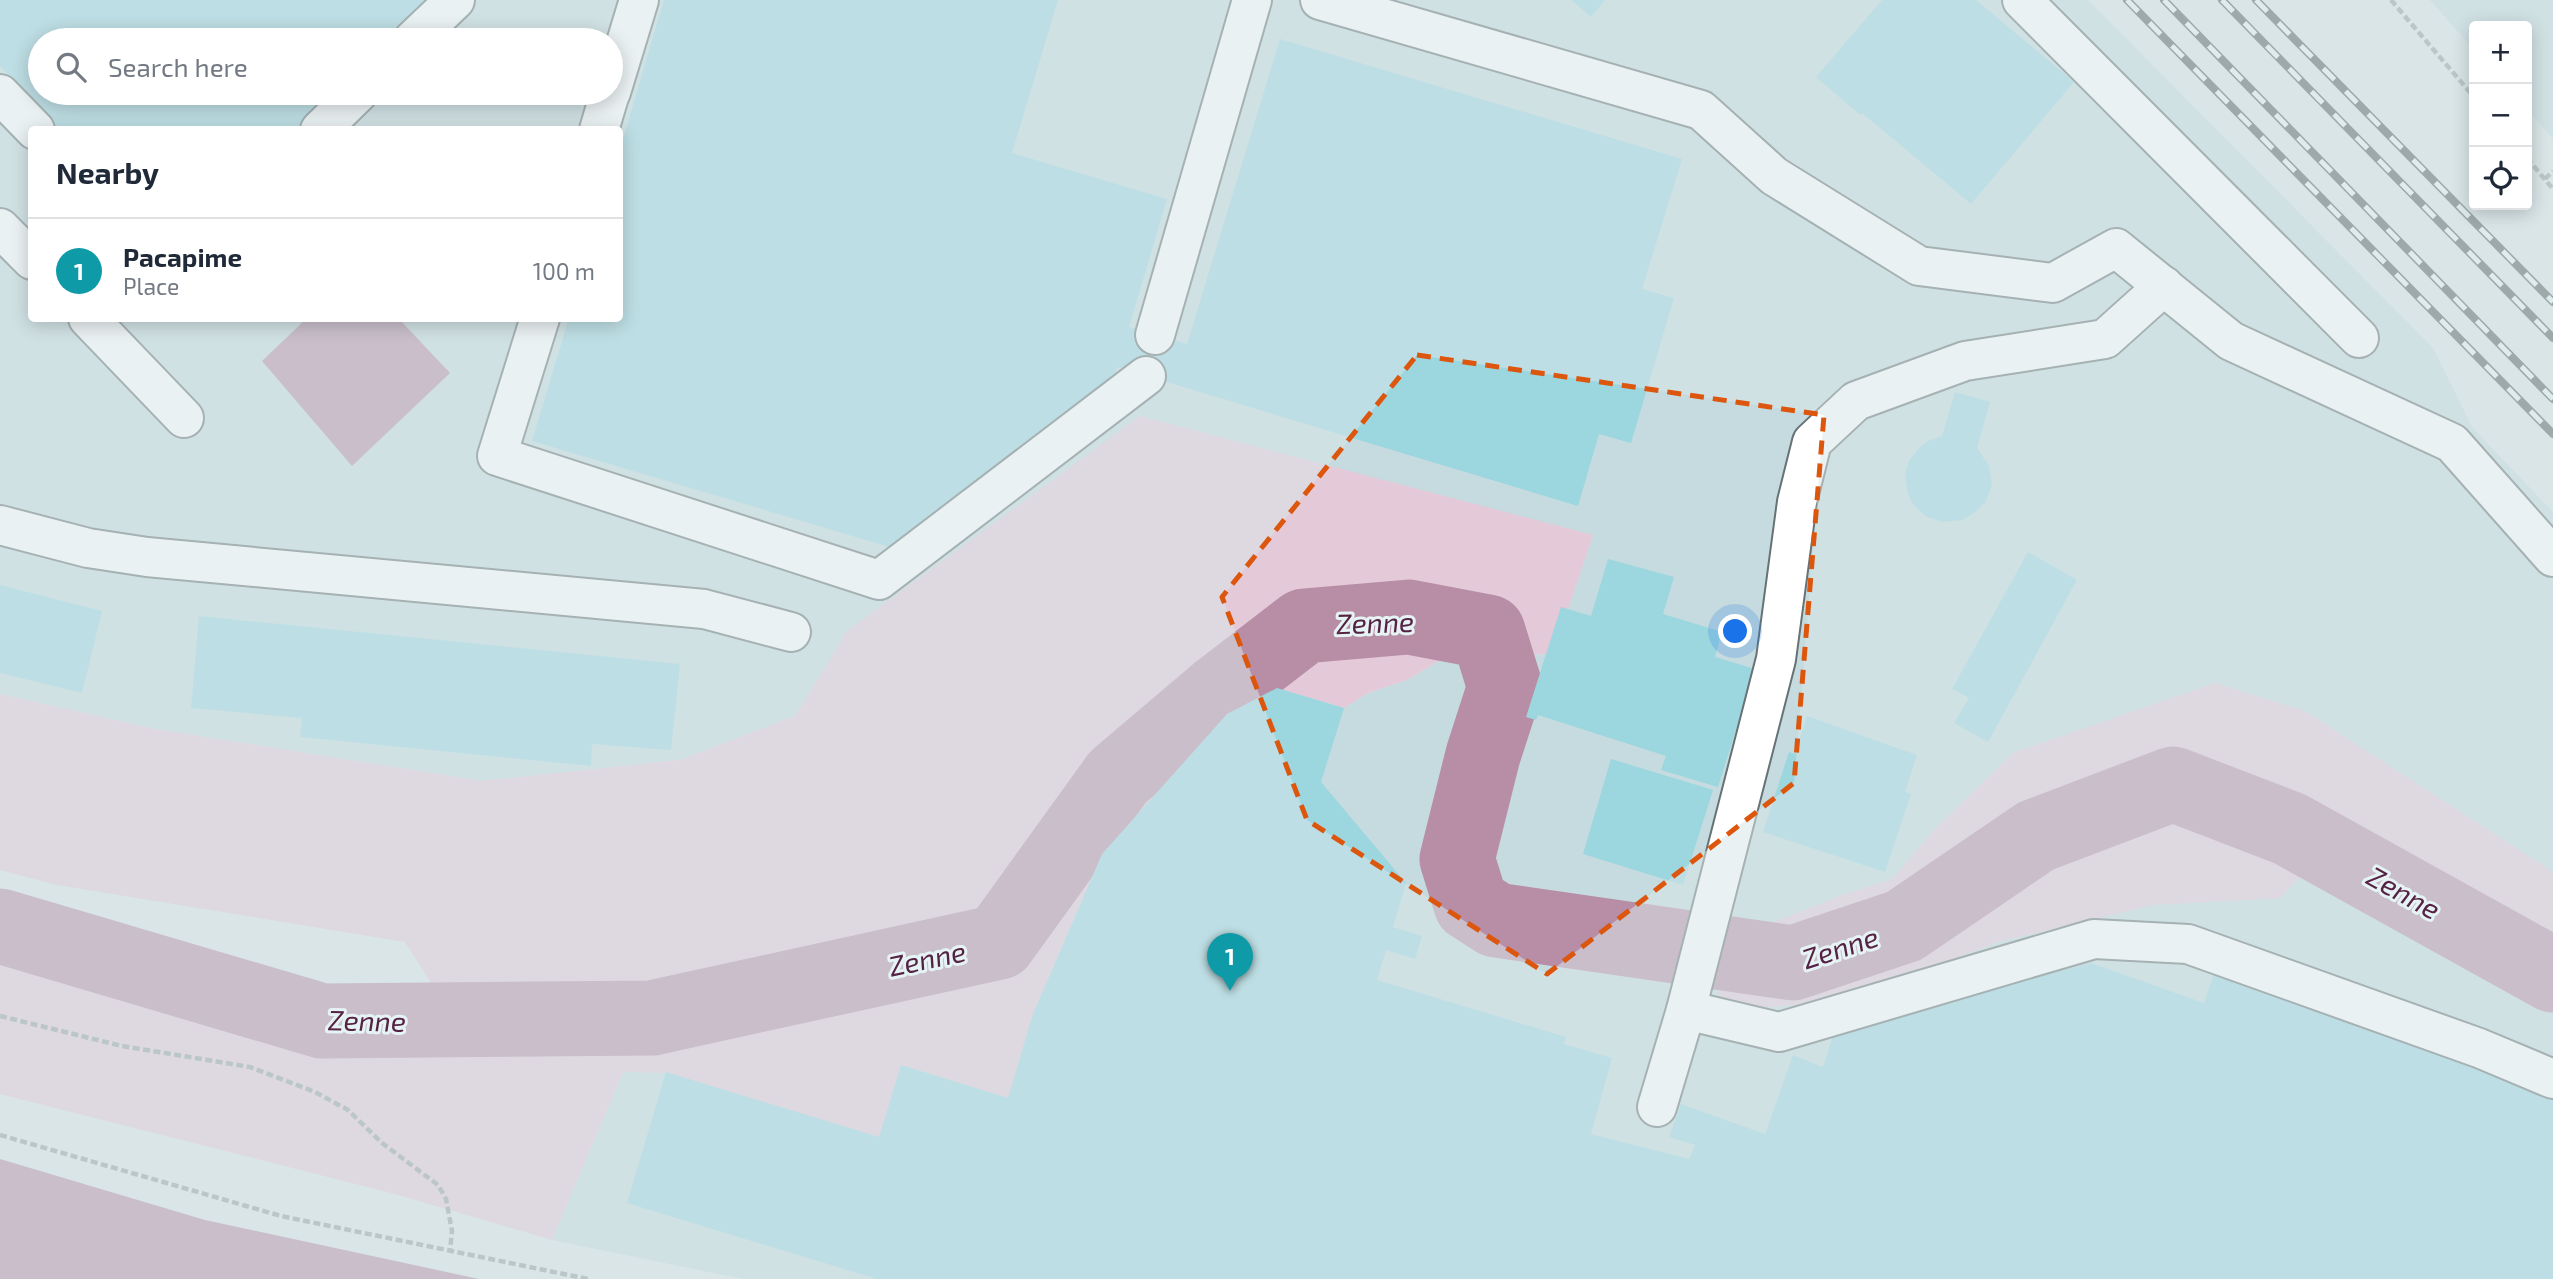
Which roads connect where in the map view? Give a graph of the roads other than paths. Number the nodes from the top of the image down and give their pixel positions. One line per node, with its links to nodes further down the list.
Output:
1 (455, 0): 6 (street)
2 (639, 0): 7 (street)
3 (1252, 0): 19 (street)
4 (1320, 0): 16 (street)
5 (2022, 0): 20 (street)
6 (426, 28)
7 (623, 53)
8 (0, 94): 11 (street)
9 (346, 105): 12 (street)
10 (607, 105): 13 (street)
11 (31, 126)
12 (324, 126)
13 (600, 126)
14 (0, 228): 15 (street)
15 (28, 256)
16 (2164, 286): 24 (street); 26 (street)
17 (92, 322): 22 (street)
18 (539, 322): 21 (street)
19 (1156, 335)
20 (2358, 338)
21 (1146, 376)
22 (184, 418)
23 (0, 525): 25 (street)
24 (2553, 557)
25 (791, 632)
26 (1686, 1010): 27 (street); 28 (street)
27 (2553, 1079)
28 (1657, 1107)

